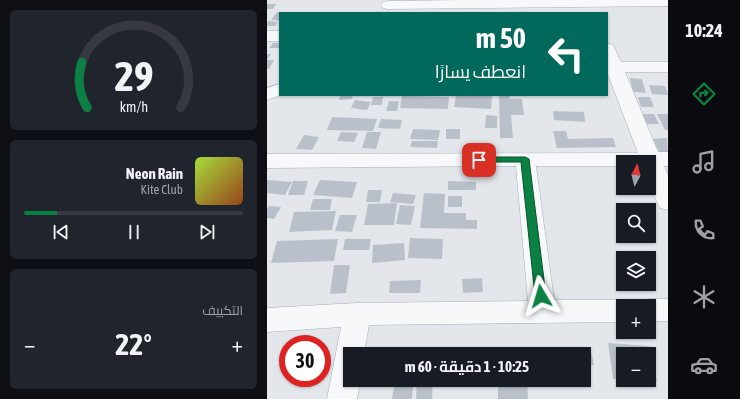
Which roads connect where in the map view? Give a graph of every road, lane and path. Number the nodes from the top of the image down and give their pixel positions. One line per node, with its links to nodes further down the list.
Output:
1 (668, 2): 3 (street)
2 (387, 6): 3 (street)
3 (591, 8)
4 (267, 36): 5 (street)
5 (279, 36)
6 (608, 53): 7 (street)
7 (611, 67): 8 (street); 12 (street)
8 (668, 67)
9 (279, 89): 10 (street)
10 (267, 95)
11 (525, 159): 12 (street); 13 (street); 18 (street)
12 (660, 159): 14 (street)
13 (267, 161)
14 (668, 202)
15 (656, 310): 16 (street)
16 (668, 310)
17 (616, 311): 18 (street)
18 (542, 312): 19 (street)
19 (357, 314): 20 (street); 21 (street)
20 (267, 320)
21 (351, 347)
22 (345, 387): 23 (street)
23 (343, 399)

